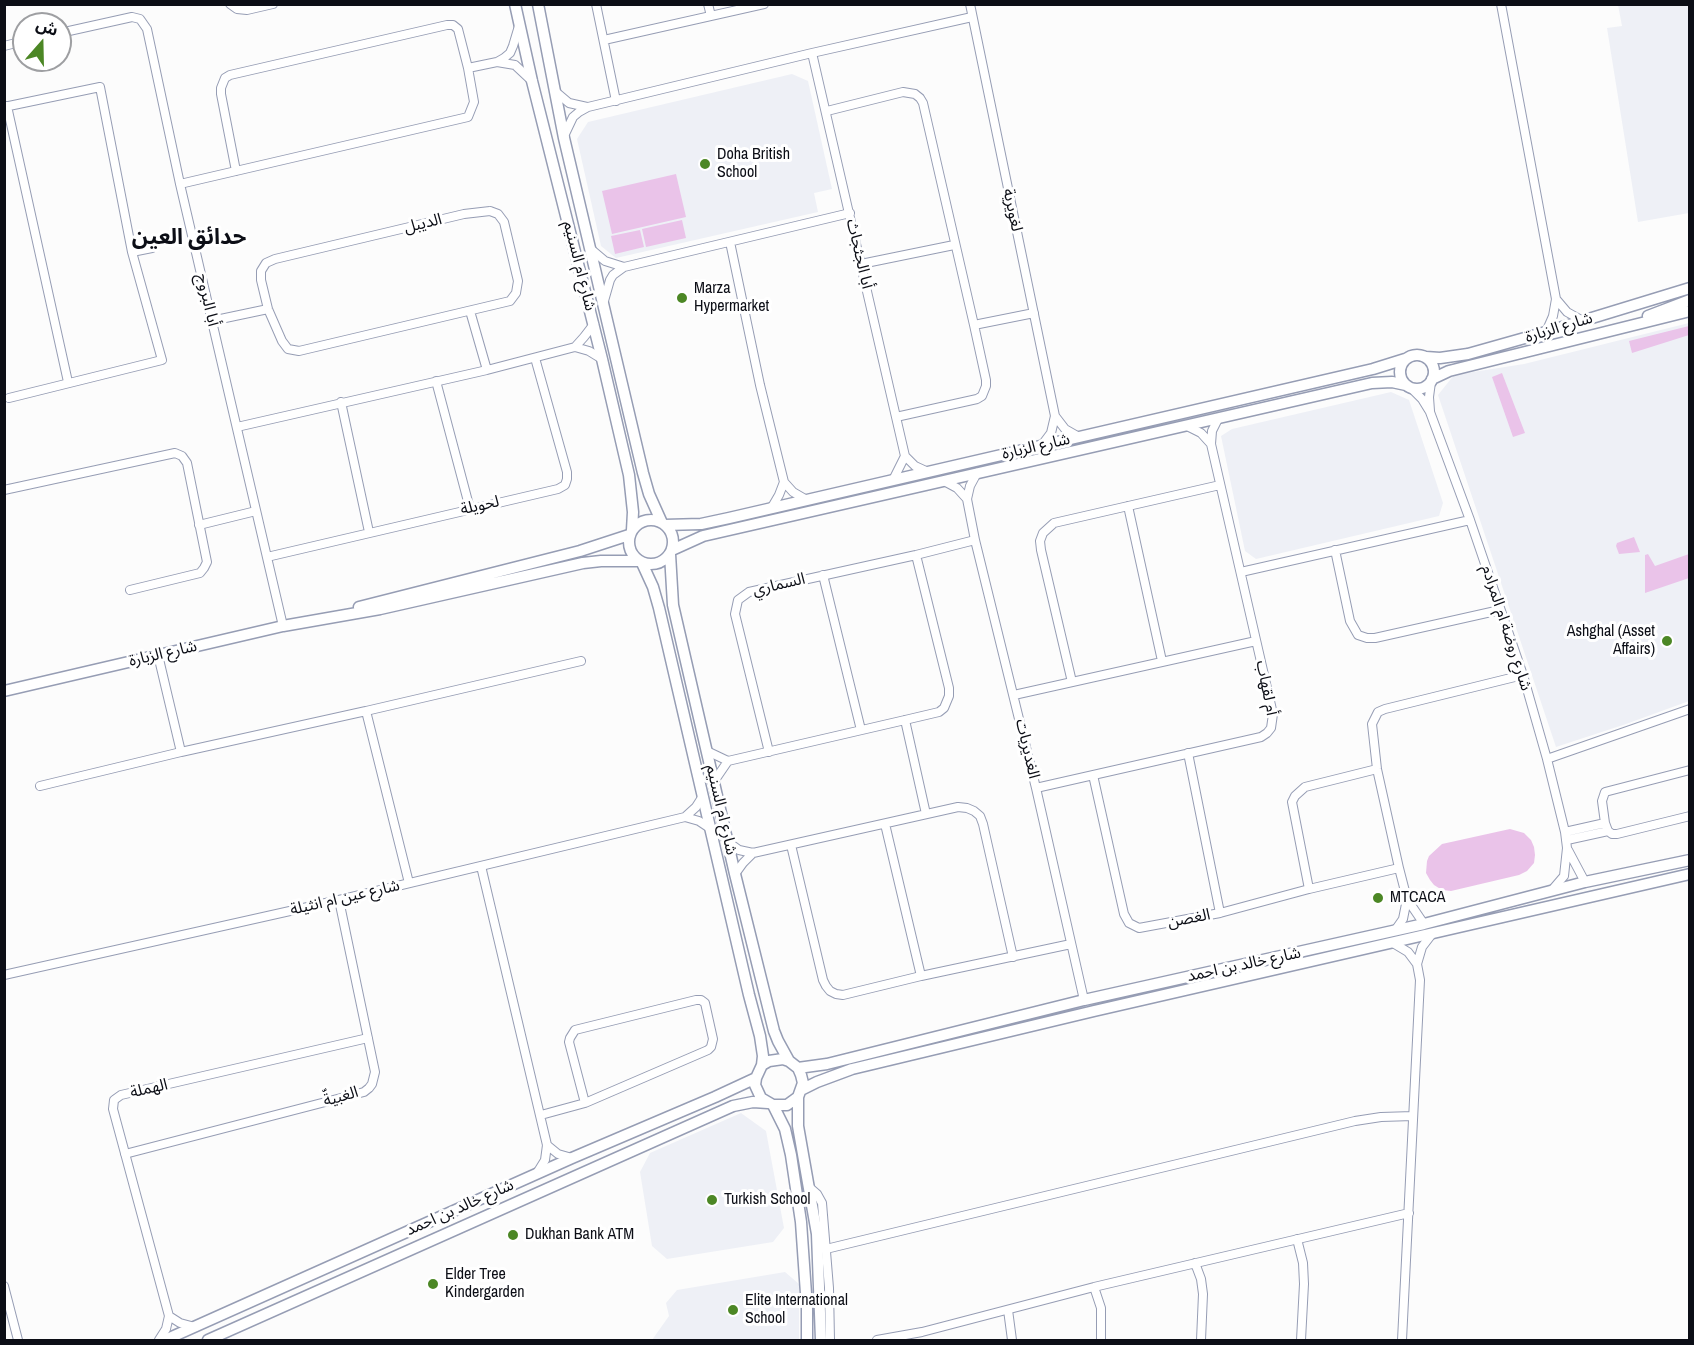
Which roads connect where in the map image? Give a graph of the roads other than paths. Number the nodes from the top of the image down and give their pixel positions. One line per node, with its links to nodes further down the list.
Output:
1 (230, 4): 2 (street)
2 (273, 4)
3 (515, 4): 12 (main road, شارع ام السنيم)
4 (538, 4): 19 (main road, شارع ام السنيم)
5 (596, 4): 14 (street)
6 (708, 4): 10 (street)
7 (764, 4): 10 (street)
8 (970, 4): 11 (street, لغويرية)
9 (1501, 4): 36 (street)
10 (711, 16): 14 (street)
11 (972, 17): 15 (street); 42 (street, لغويرية)
12 (520, 26): 16 (street); 18 (main road, شارع ام السنيم)
13 (72, 30): 26 (street, أبا البروج)
14 (604, 40): 20 (street)
15 (812, 53): 20 (street); 23 (street, أبا الجثجاث)
16 (497, 62): 17 (street); 18 (street)
17 (468, 68): 25 (street); 25 (street)
18 (532, 81): 45 (main road, شارع ام السنيم)
19 (554, 91): 22 (street); 24 (main road, شارع ام السنيم)
20 (616, 101): 22 (street)
21 (6, 107): 32 (street); 57 (street)
22 (588, 107): 24 (street)
23 (827, 111): 27 (street, أبا الجثجاث); 29 (street)
24 (564, 138): 31 (main road, شارع ام السنيم)
25 (236, 171): 26 (street)
26 (180, 184): 43 (street, أبا البروج)
27 (850, 213): 28 (street); 33 (street, أبا الجثجاث)
28 (730, 242): 34 (street); 75 (street)
29 (954, 245): 33 (street); 46 (street)
30 (152, 248): 32 (street)
31 (591, 249): 34 (street); 38 (main road, شارع ام السنيم)
32 (132, 252): 57 (street)
33 (861, 264): 63 (street, أبا الجثجاث)
34 (624, 267): 38 (street)
35 (1689, 288): 44 (main road, شارع الزبارة)
36 (1556, 299): 44 (street); 48 (street)
37 (1689, 300): 47 (main road)
38 (603, 303): 85 (main road, شارع ام السنيم)
39 (267, 309): 40 (street, الديبل); 40 (street, الديبل); 43 (street)
40 (470, 311): 54 (street)
41 (1689, 311): 47 (main road, شارع الزبارة)
42 (1034, 313): 46 (street); 62 (street, لغويرية)
43 (211, 321): 66 (street, أبا البروج)
44 (1583, 321): 48 (main road, شارع الزبارة)
45 (594, 324): 49 (street); 52 (main road, شارع ام السنيم)
46 (974, 325): 63 (street)
47 (1626, 326): 55 (main road, شارع الزبارة)
48 (1546, 332): 50 (main road, شارع الزبارة)
49 (575, 347): 51 (street); 52 (street)
50 (1426, 357): 53 (main road); 55 (main road)
51 (535, 358): 54 (street); 82 (street, لحويلة)
52 (602, 359): 88 (main road, شارع ام السنيم)
53 (1405, 359): 58 (main road); 67 (main road, شارع الزبارة)
54 (487, 370): 56 (street)
55 (1432, 380): 58 (main road); 61 (street, شارع روضة ام المرادم)
56 (436, 381): 60 (street); 82 (street)
57 (68, 382): 59 (street)
58 (1409, 387): 61 (street, شارع روضة ام المرادم); 64 (main road, شارع الزبارة)
59 (9, 398)
60 (341, 402): 66 (street); 87 (street)
61 (1430, 412): 84 (street, شارع روضة ام المرادم)
62 (1055, 416): 67 (street); 69 (street)
63 (896, 417): 70 (street, أبا الجثجاث)
64 (1218, 419): 65 (main road, شارع الزبارة); 68 (street, أم لقهاب)
65 (1187, 426): 68 (street); 72 (main road, شارع الزبارة)
66 (237, 427): 83 (street, أبا البروج)
67 (1079, 437): 69 (main road, شارع الزبارة)
68 (1211, 444): 76 (street, أم لقهاب)
69 (1042, 445): 71 (main road, شارع الزبارة)
70 (904, 456): 71 (street); 73 (street)
71 (928, 472): 73 (main road, شارع الزبارة)
72 (977, 473): 74 (main road, شارع الزبارة); 79 (street)
73 (893, 480): 78 (main road, شارع الزبارة)
74 (944, 481): 79 (street); 91 (main road, شارع الزبارة)
75 (784, 482): 78 (street); 81 (street)
76 (1220, 485): 80 (street); 95 (street, أم لقهاب)
77 (4, 490): 86 (street)
78 (805, 499): 81 (main road, شارع الزبارة)
79 (967, 499): 89 (street, الغديريات)
80 (1128, 506): 104 (street); 106 (street)
81 (772, 507): 85 (main road, شارع الزبارة)
82 (470, 509): 87 (street, لحويلة)
83 (256, 511): 86 (street); 93 (street, أبا البروج)
84 (1470, 520): 90 (street); 98 (street, شارع روضة ام المرادم)
85 (664, 524): 88 (main road); 91 (main road)
86 (199, 525): 97 (street)
87 (369, 532): 93 (street, لحويلة)
88 (631, 532): 94 (main road); 99 (main road, شارع الزبارة)
89 (975, 540): 92 (street, السماري); 108 (street, الغديريات)
90 (1335, 550): 95 (street); 98 (street)
91 (671, 552): 94 (main road); 113 (main road, شارع ام السنيم)
92 (916, 555): 96 (street, السماري); 111 (street)
93 (267, 557): 100 (street, أبا البروج)
94 (640, 562): 99 (main road, شارع الزبارة); 125 (main road, شارع ام السنيم)
95 (1241, 572): 101 (street, أم لقهاب)
96 (823, 575): 112 (street); 115 (street, السماري)
97 (130, 590)
98 (1500, 610): 105 (street, شارع روضة ام المرادم)
99 (321, 619): 100 (main road, شارع الزبارة)
100 (283, 627): 102 (main road, شارع الزبارة)
101 (1256, 641): 104 (street); 116 (street, أم لقهاب)
102 (158, 655): 107 (main road, شارع الزبارة); 114 (street)
103 (581, 661): 110 (street)
104 (1162, 661): 106 (street)
105 (1523, 675): 117 (street, شارع روضة ام المرادم); 119 (street)
106 (1072, 682): 108 (street)
107 (4, 691)
108 (1014, 695): 124 (street, الغديريات)
109 (1689, 709): 117 (street)
110 (366, 711): 114 (street); 142 (street)
111 (905, 720): 112 (street); 126 (street)
112 (861, 730): 115 (street)
113 (707, 751): 118 (street); 122 (main road, شارع ام السنيم)
114 (181, 752): 123 (street)
115 (769, 752): 118 (street)
116 (1188, 753): 121 (street, أم لقهاب); 147 (street)
117 (1547, 759): 132 (street, شارع روضة ام المرادم)
118 (728, 761): 122 (street)
119 (1377, 769): 138 (street); 143 (street)
120 (1689, 770): 130 (street)
121 (1093, 774): 124 (street, أم لقهاب); 147 (street, الغصن)
122 (715, 780): 133 (main road, شارع ام السنيم)
123 (40, 786)
124 (1036, 788): 152 (street, الغديريات)
125 (704, 795): 128 (street); 131 (main road, شارع ام السنيم)
126 (926, 814): 129 (street); 153 (street)
127 (1689, 816): 130 (street)
128 (685, 817): 131 (street); 137 (street, شارع عين ام انثيلة)
129 (885, 824): 134 (street); 156 (street)
130 (1607, 827): 132 (street)
131 (711, 829): 159 (main road, شارع ام السنيم)
132 (1566, 840): 141 (street, شارع روضة ام المرادم); 144 (street, شارع روضة ام المرادم)
133 (728, 842): 135 (street); 139 (main road, شارع ام السنيم)
134 (791, 845): 135 (street); 156 (street)
135 (753, 853): 139 (street)
136 (1689, 860): 141 (main road, شارع خالد بن احمد)
137 (481, 866): 142 (street, شارع عين ام انثيلة); 165 (street)
138 (1399, 868): 143 (street, الغصن); 146 (street)
139 (735, 874): 160 (main road, شارع ام السنيم)
140 (1689, 874): 150 (main road, شارع خالد بن احمد)
141 (1585, 882): 144 (main road, شارع خالد بن احمد)
142 (409, 883): 145 (street, شارع عين ام انثيلة)
143 (1309, 889): 147 (street, الغصن)
144 (1552, 891): 148 (main road, شارع خالد بن احمد)
145 (339, 900): 155 (street, شارع عين ام انثيلة); 158 (street, الغبيةّ)
146 (1407, 900): 148 (street); 149 (street)
147 (1220, 913)
148 (1424, 924): 149 (main road, شارع خالد بن احمد)
149 (1396, 929): 157 (main road, شارع خالد بن احمد)
150 (1434, 933): 151 (main road, شارع خالد بن احمد); 154 (street)
151 (1393, 943): 154 (street); 162 (main road, شارع خالد بن احمد)
152 (1071, 944): 153 (street); 157 (street, الغديريات)
153 (1013, 957): 156 (street)
154 (1417, 964): 166 (street)
155 (4, 975)
156 (921, 976)
157 (1084, 1000): 160 (main road, شارع خالد بن احمد)
158 (369, 1038): 168 (street, الغبيةّ); 168 (street, الهملة)
159 (762, 1065): 160 (main road); 161 (main road)
160 (794, 1065): 162 (main road)
161 (756, 1078): 164 (main road); 169 (main road, شارع خالد بن احمد)
162 (800, 1094): 164 (main road); 171 (main road)
163 (585, 1103): 163 (street); 165 (street)
164 (770, 1104): 186 (main road, شارع خالد بن احمد); 187 (main road)
165 (540, 1114): 167 (street)
166 (1413, 1116): 172 (street); 174 (street)
167 (547, 1145): 169 (street); 170 (street)
168 (125, 1154): 179 (street, الهملة)
169 (572, 1158): 170 (main road, شارع خالد بن احمد)
170 (537, 1173): 180 (main road, شارع خالد بن احمد)
171 (809, 1187): 174 (street); 182 (main road)
172 (1408, 1213): 173 (street); 193 (street)
173 (1297, 1239): 175 (street); 192 (street)
174 (826, 1249): 182 (street)
175 (1195, 1263): 177 (street); 191 (street)
176 (4, 1286): 183 (street)
177 (1094, 1287): 178 (street); 190 (street)
178 (1008, 1310): 181 (street); 189 (street)
179 (169, 1316): 180 (street); 184 (street)
180 (195, 1327): 185 (main road, شارع خالد بن احمد)
181 (922, 1336): 188 (street)
182 (828, 1340)
183 (18, 1341)
184 (159, 1341)
185 (165, 1341)
186 (208, 1341)
187 (807, 1341)
188 (877, 1341)
189 (1012, 1341)
190 (1101, 1341)
191 (1201, 1341)
192 (1301, 1341)
193 (1402, 1341)

